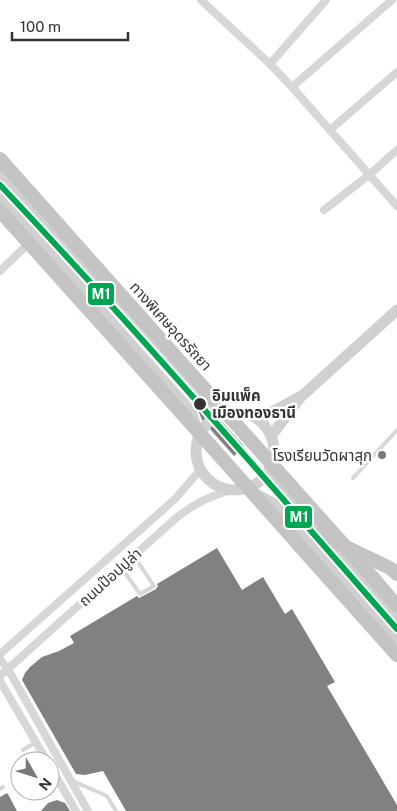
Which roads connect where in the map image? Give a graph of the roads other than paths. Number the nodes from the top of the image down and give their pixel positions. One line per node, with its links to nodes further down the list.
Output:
1 (201, 0): 4 (street)
2 (326, 0): 4 (street)
3 (392, 0): 6 (street)
4 (270, 64): 6 (street)
5 (397, 72): 7 (street)
6 (292, 88): 7 (street)
7 (330, 130): 11 (street)
8 (397, 150): 11 (street)
9 (0, 159): 34 (highway, ทางพิเศษอุดรรัถยา, bridge)
10 (0, 172): 20 (main road)
11 (369, 175): 13 (street); 14 (street)
12 (0, 197): 23 (main road)
13 (397, 206)
14 (324, 210)
15 (0, 211): 16 (highway, bridge)
16 (29, 243): 17 (street); 38 (highway, bridge)
17 (0, 271)
18 (397, 310): 19 (main road)
19 (303, 394): 21 (main road); 24 (main road)
20 (226, 413): 21 (main road); 23 (main road)
21 (259, 419): 24 (main road)
22 (397, 430): 27 (lane)
23 (199, 436): 26 (main road)
24 (272, 436): 25 (main road)
25 (272, 467): 28 (main road); 30 (main road)
26 (200, 470): 29 (main road); 40 (street, ถนนป๊อปปูล่า)
27 (353, 478)
28 (248, 489): 29 (main road); 39 (main road)
29 (228, 490): 31 (street, ถนนป๊อปปูล่า)
30 (319, 534): 33 (highway); 37 (main road)
31 (134, 556): 32 (street, ถนนป๊อปปูล่า); 32 (lane)
32 (121, 567): 44 (street, ถนนป๊อปปูล่า)
33 (397, 574)
34 (376, 580): 35 (highway); 36 (highway, ทางพิเศษอุดรรัถยา)
35 (397, 597)
36 (397, 606)
37 (397, 622)
38 (379, 635): 41 (highway); 43 (highway)
39 (397, 642)
40 (0, 654)
41 (397, 655)
42 (0, 659): 44 (street)
43 (397, 668)
44 (8, 669): 45 (street, ถนนป๊อปปูล่า); 50 (street)
45 (0, 676)
46 (0, 681): 47 (street)
47 (36, 742): 48 (lane); 49 (street)
48 (23, 750)
49 (41, 751)
50 (71, 780): 53 (street); 54 (lane)
51 (60, 783): 52 (street)
52 (76, 811)
53 (88, 811)
54 (116, 811)

